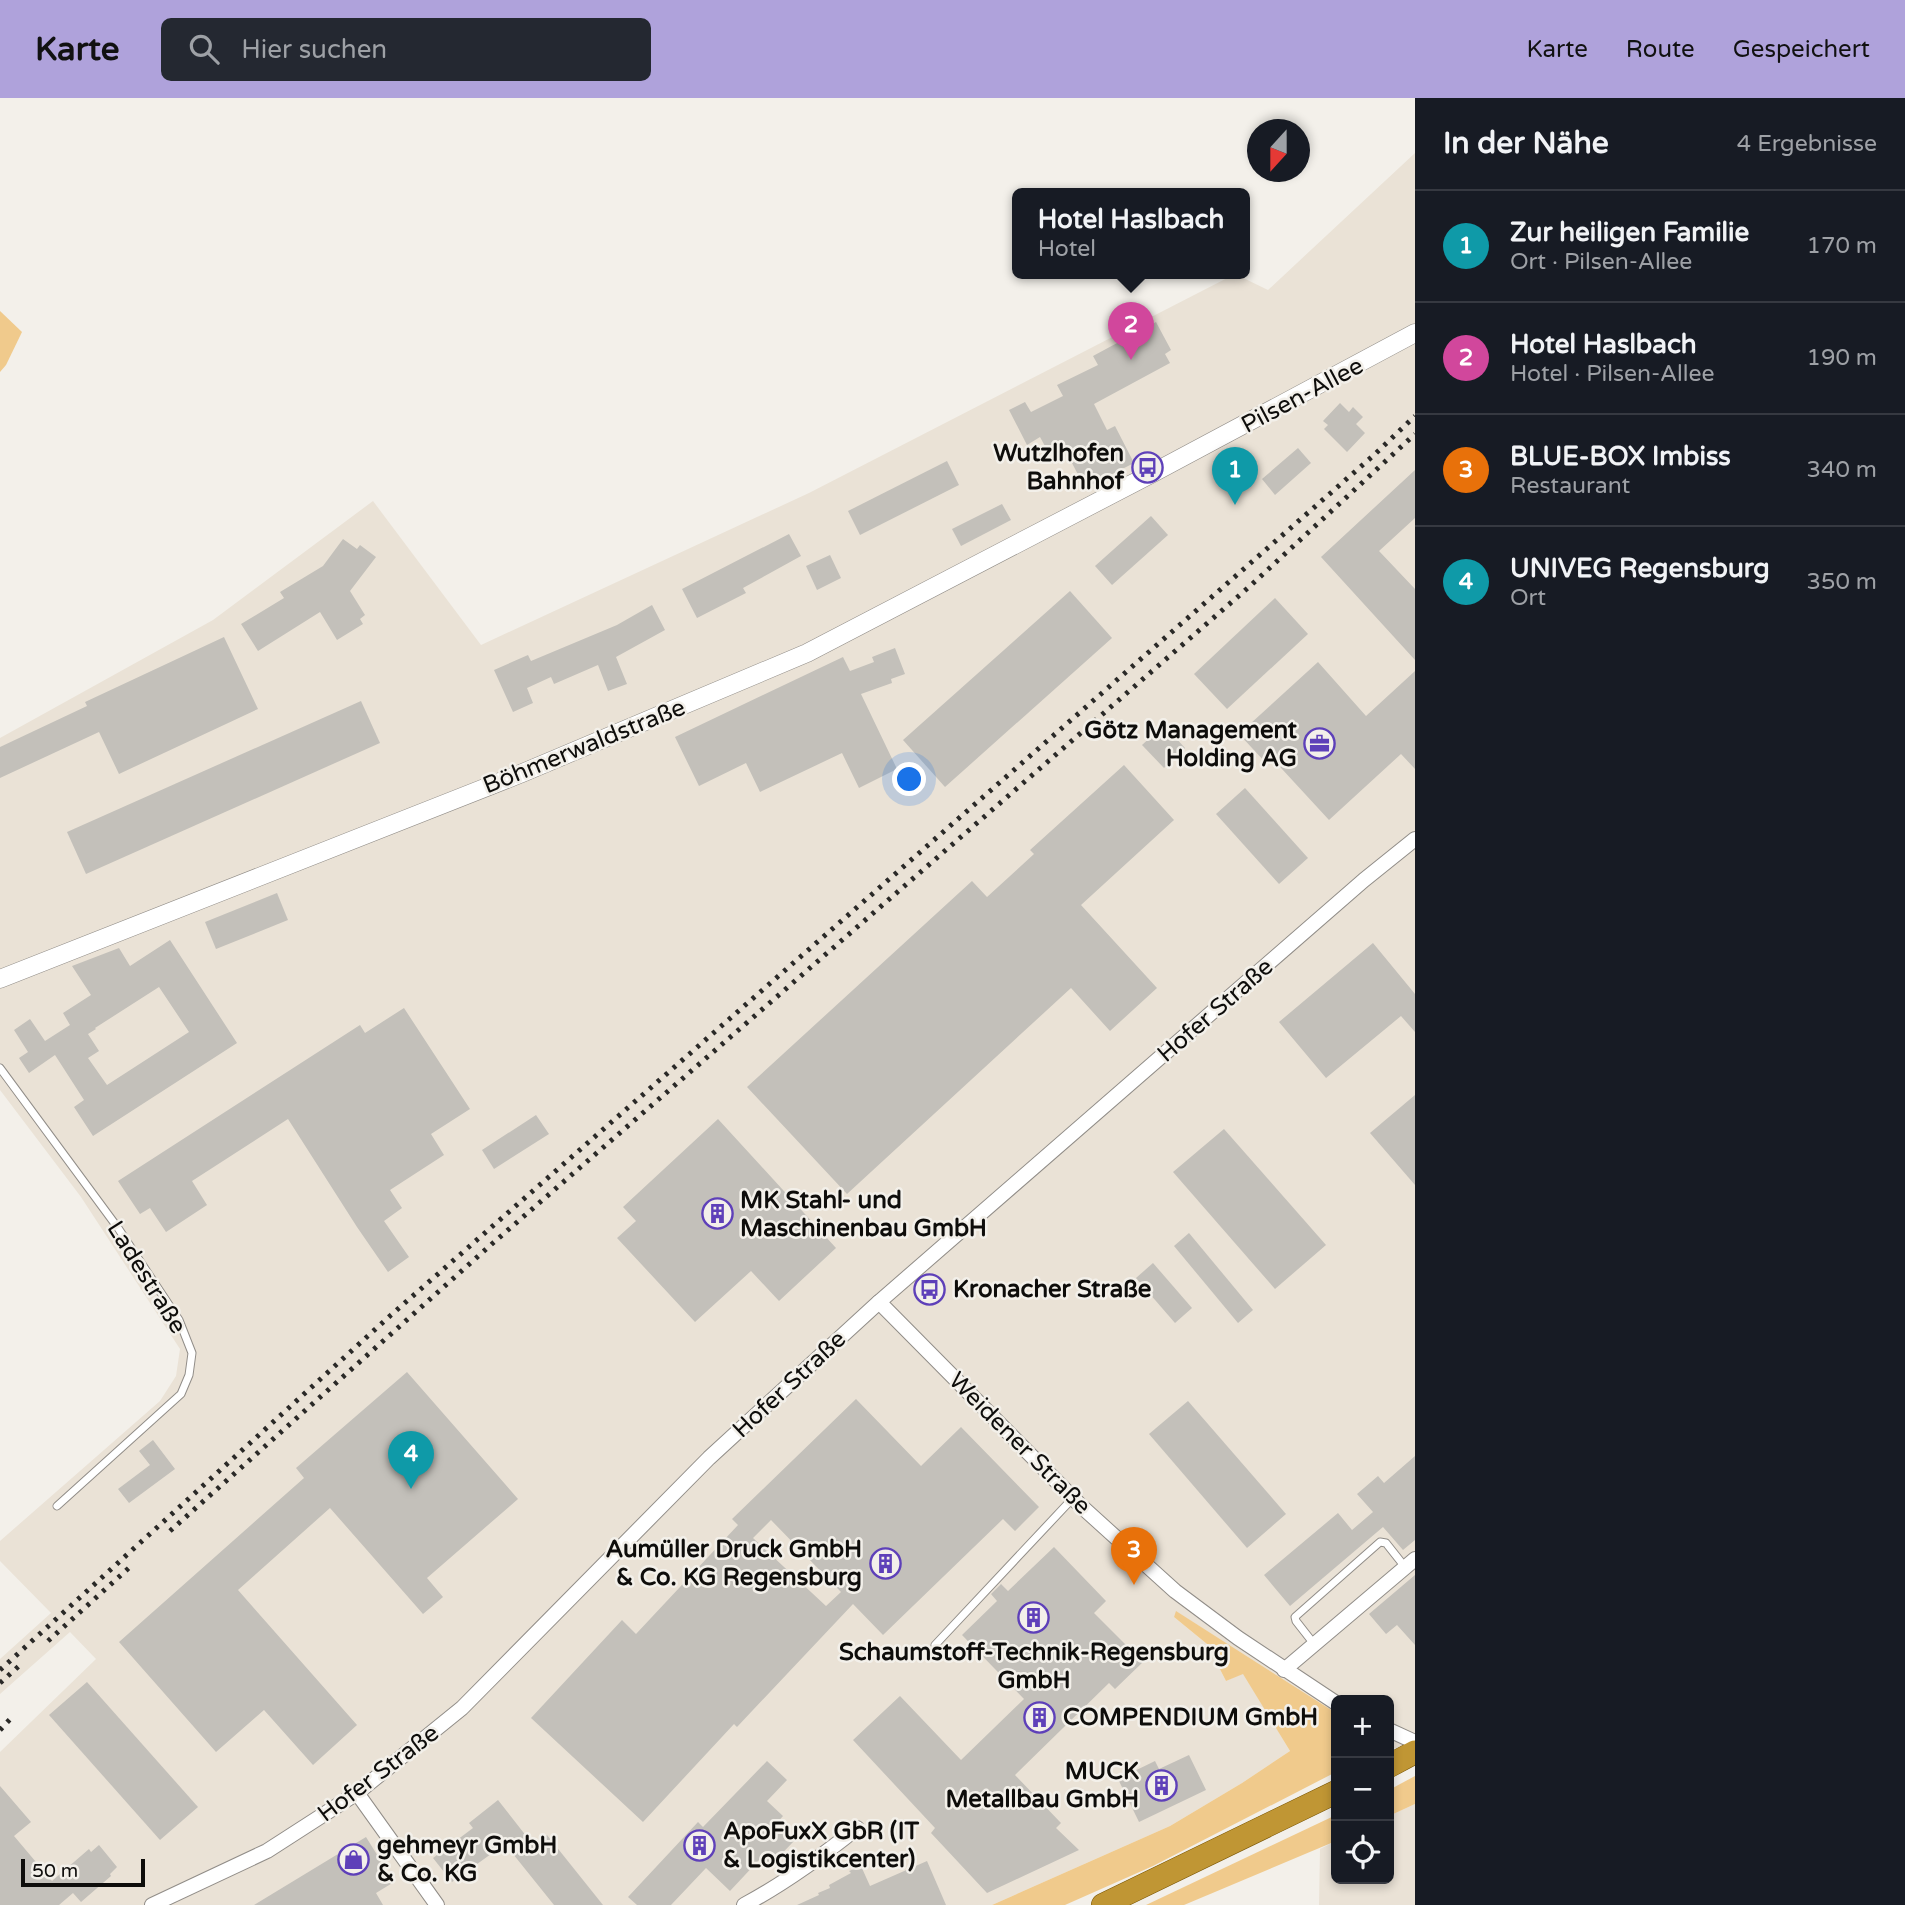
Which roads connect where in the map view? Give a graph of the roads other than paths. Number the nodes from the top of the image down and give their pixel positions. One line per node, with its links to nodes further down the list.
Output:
1 (1415, 333): 2 (street, Pilsen-Allee)
2 (1151, 474): 4 (street, Böhmerwaldstraße)
3 (1415, 839): 6 (street, Hofer Straße)
4 (0, 979)
5 (0, 1068): 8 (lane, Ladestraße)
6 (879, 1302): 7 (street, Weidener Straße); 18 (street, Hofer Straße)
7 (1073, 1498): 11 (lane); 12 (street, Weidener Straße)
8 (57, 1506)
9 (1410, 1563): 10 (street); 10 (lane)
10 (1314, 1644): 12 (street)
11 (935, 1645)
12 (1284, 1670): 13 (street, Weidener Straße)
13 (1331, 1700)
14 (1394, 1732): 15 (street)
15 (1415, 1742)
16 (1415, 1752): 17 (highway)
17 (1394, 1763)
18 (358, 1793): 21 (street, Hofer Straße); 22 (street)
19 (1331, 1794): 24 (highway)
20 (857, 1828): 23 (street)
21 (152, 1905)
22 (437, 1905)
23 (744, 1905)
24 (1103, 1905)

